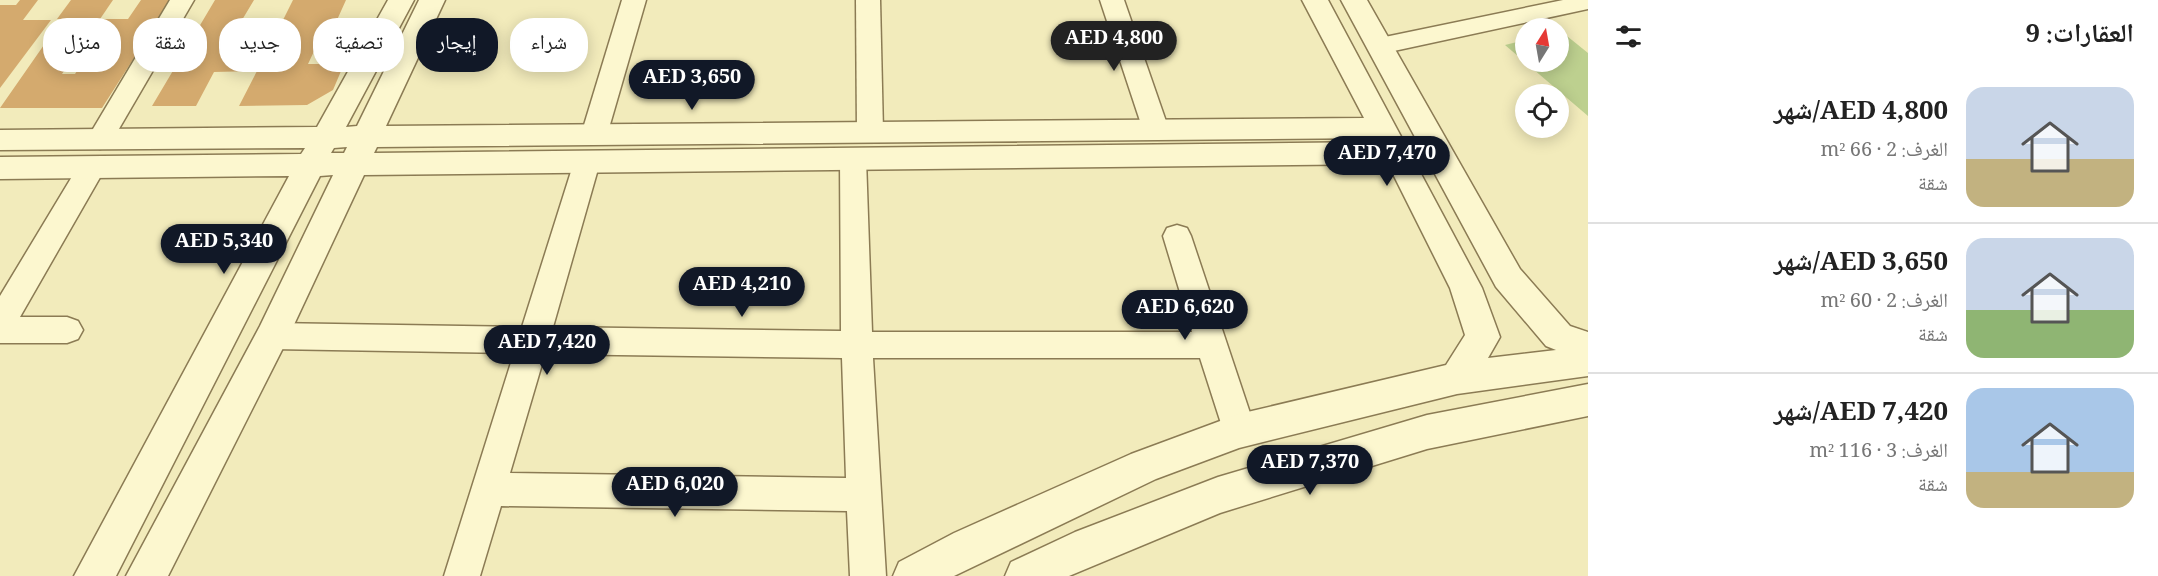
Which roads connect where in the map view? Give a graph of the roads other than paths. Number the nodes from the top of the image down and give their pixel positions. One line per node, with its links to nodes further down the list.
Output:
1 (182, 0): 14 (street)
2 (401, 0): 13 (street)
3 (432, 0): 18 (street)
4 (634, 0): 17 (street)
5 (868, 0): 12 (street)
6 (1112, 0): 11 (street)
7 (1315, 0): 16 (street)
8 (1354, 0): 10 (street)
9 (1588, 3): 10 (street)
10 (1380, 46): 31 (street)
11 (1156, 130): 12 (street); 16 (street)
12 (870, 132): 17 (street)
13 (326, 137): 14 (street); 18 (street); 20 (street)
14 (100, 139): 15 (street)
15 (0, 140)
16 (1391, 141): 19 (street); 33 (street)
17 (591, 148): 18 (street); 19 (street); 28 (street)
18 (360, 151): 20 (street); 27 (street)
19 (853, 159): 29 (street)
20 (310, 165): 21 (street); 38 (street)
21 (92, 167): 22 (street); 24 (street)
22 (0, 168)
23 (1177, 236): 30 (street)
24 (0, 323)
25 (0, 330): 26 (street)
26 (67, 330)
27 (272, 336): 28 (street); 39 (street)
28 (531, 340): 29 (street); 36 (street)
29 (857, 345): 30 (street); 37 (street)
30 (1212, 345): 35 (street)
31 (1588, 347)
32 (1588, 361): 33 (street)
33 (1457, 378): 35 (street)
34 (1588, 400): 43 (street)
35 (1239, 431): 42 (street)
36 (488, 489): 37 (street); 40 (street)
37 (864, 495): 41 (street)
38 (94, 576)
39 (146, 576)
40 (462, 576)
41 (868, 576)
42 (913, 576)
43 (1025, 576)

